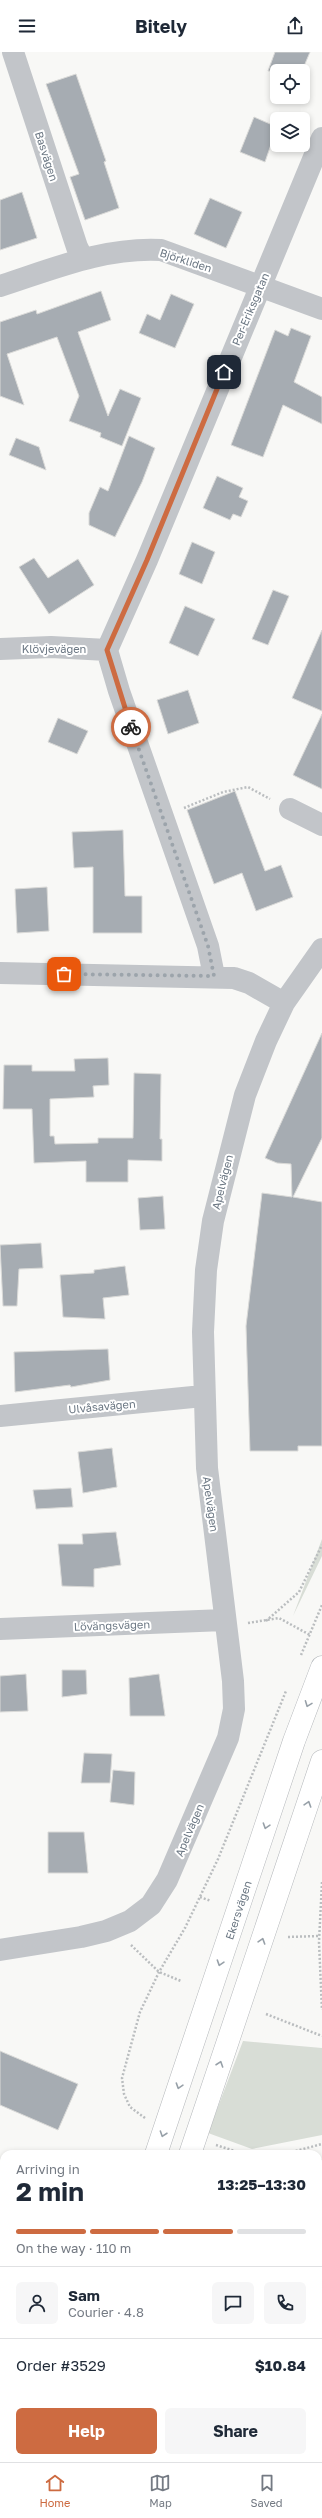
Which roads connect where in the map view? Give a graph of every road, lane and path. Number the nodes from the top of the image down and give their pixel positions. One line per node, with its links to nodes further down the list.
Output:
1 (13, 52): 3 (street, Basvägen)
2 (322, 138): 5 (street, Per-Eriksgatan)
3 (83, 259): 4 (street, Björkliden); 5 (street, Björkliden)
4 (0, 286)
5 (260, 286): 6 (street, Björkliden); 8 (street, Per-Eriksgatan)
6 (322, 309)
7 (0, 649): 8 (street, Klövjevägen)
8 (107, 650): 10 (street)
9 (290, 809): 10 (path); 11 (street)
10 (163, 816): 14 (street)
11 (322, 825)
12 (322, 949): 15 (street, Apelvägen)
13 (0, 973): 14 (street)
14 (214, 976): 15 (street)
15 (284, 1003): 16 (street, Apelvägen)
16 (203, 1396): 17 (street, Ulvåsavägen); 20 (street, Apelvägen)
17 (0, 1416)
18 (322, 1545): 21 (path)
19 (322, 1605): 23 (path)
20 (224, 1620): 21 (path); 22 (street, Lövängsvägen); 33 (street, Apelvägen)
21 (266, 1621): 23 (path)
22 (0, 1629)
23 (310, 1635): 24 (path)
24 (300, 1657)
25 (322, 1667): 42 (main road, Ekersvägen, one-way to 42)
26 (288, 1686): 29 (path)
27 (322, 1761): 43 (main road, one-way to 27)
28 (322, 1882): 31 (path)
29 (200, 1897): 30 (path); 34 (path)
30 (210, 1901)
31 (319, 1936): 32 (path); 36 (path)
32 (288, 1937)
33 (0, 1950)
34 (159, 1972): 35 (path); 39 (path)
35 (182, 1981)
36 (322, 2010)
37 (266, 2014): 38 (path)
38 (322, 2036)
39 (147, 2119)
40 (322, 2144): 45 (path)
41 (215, 2145): 44 (path)
42 (157, 2150)
43 (191, 2150)
44 (231, 2150)
45 (299, 2150)

